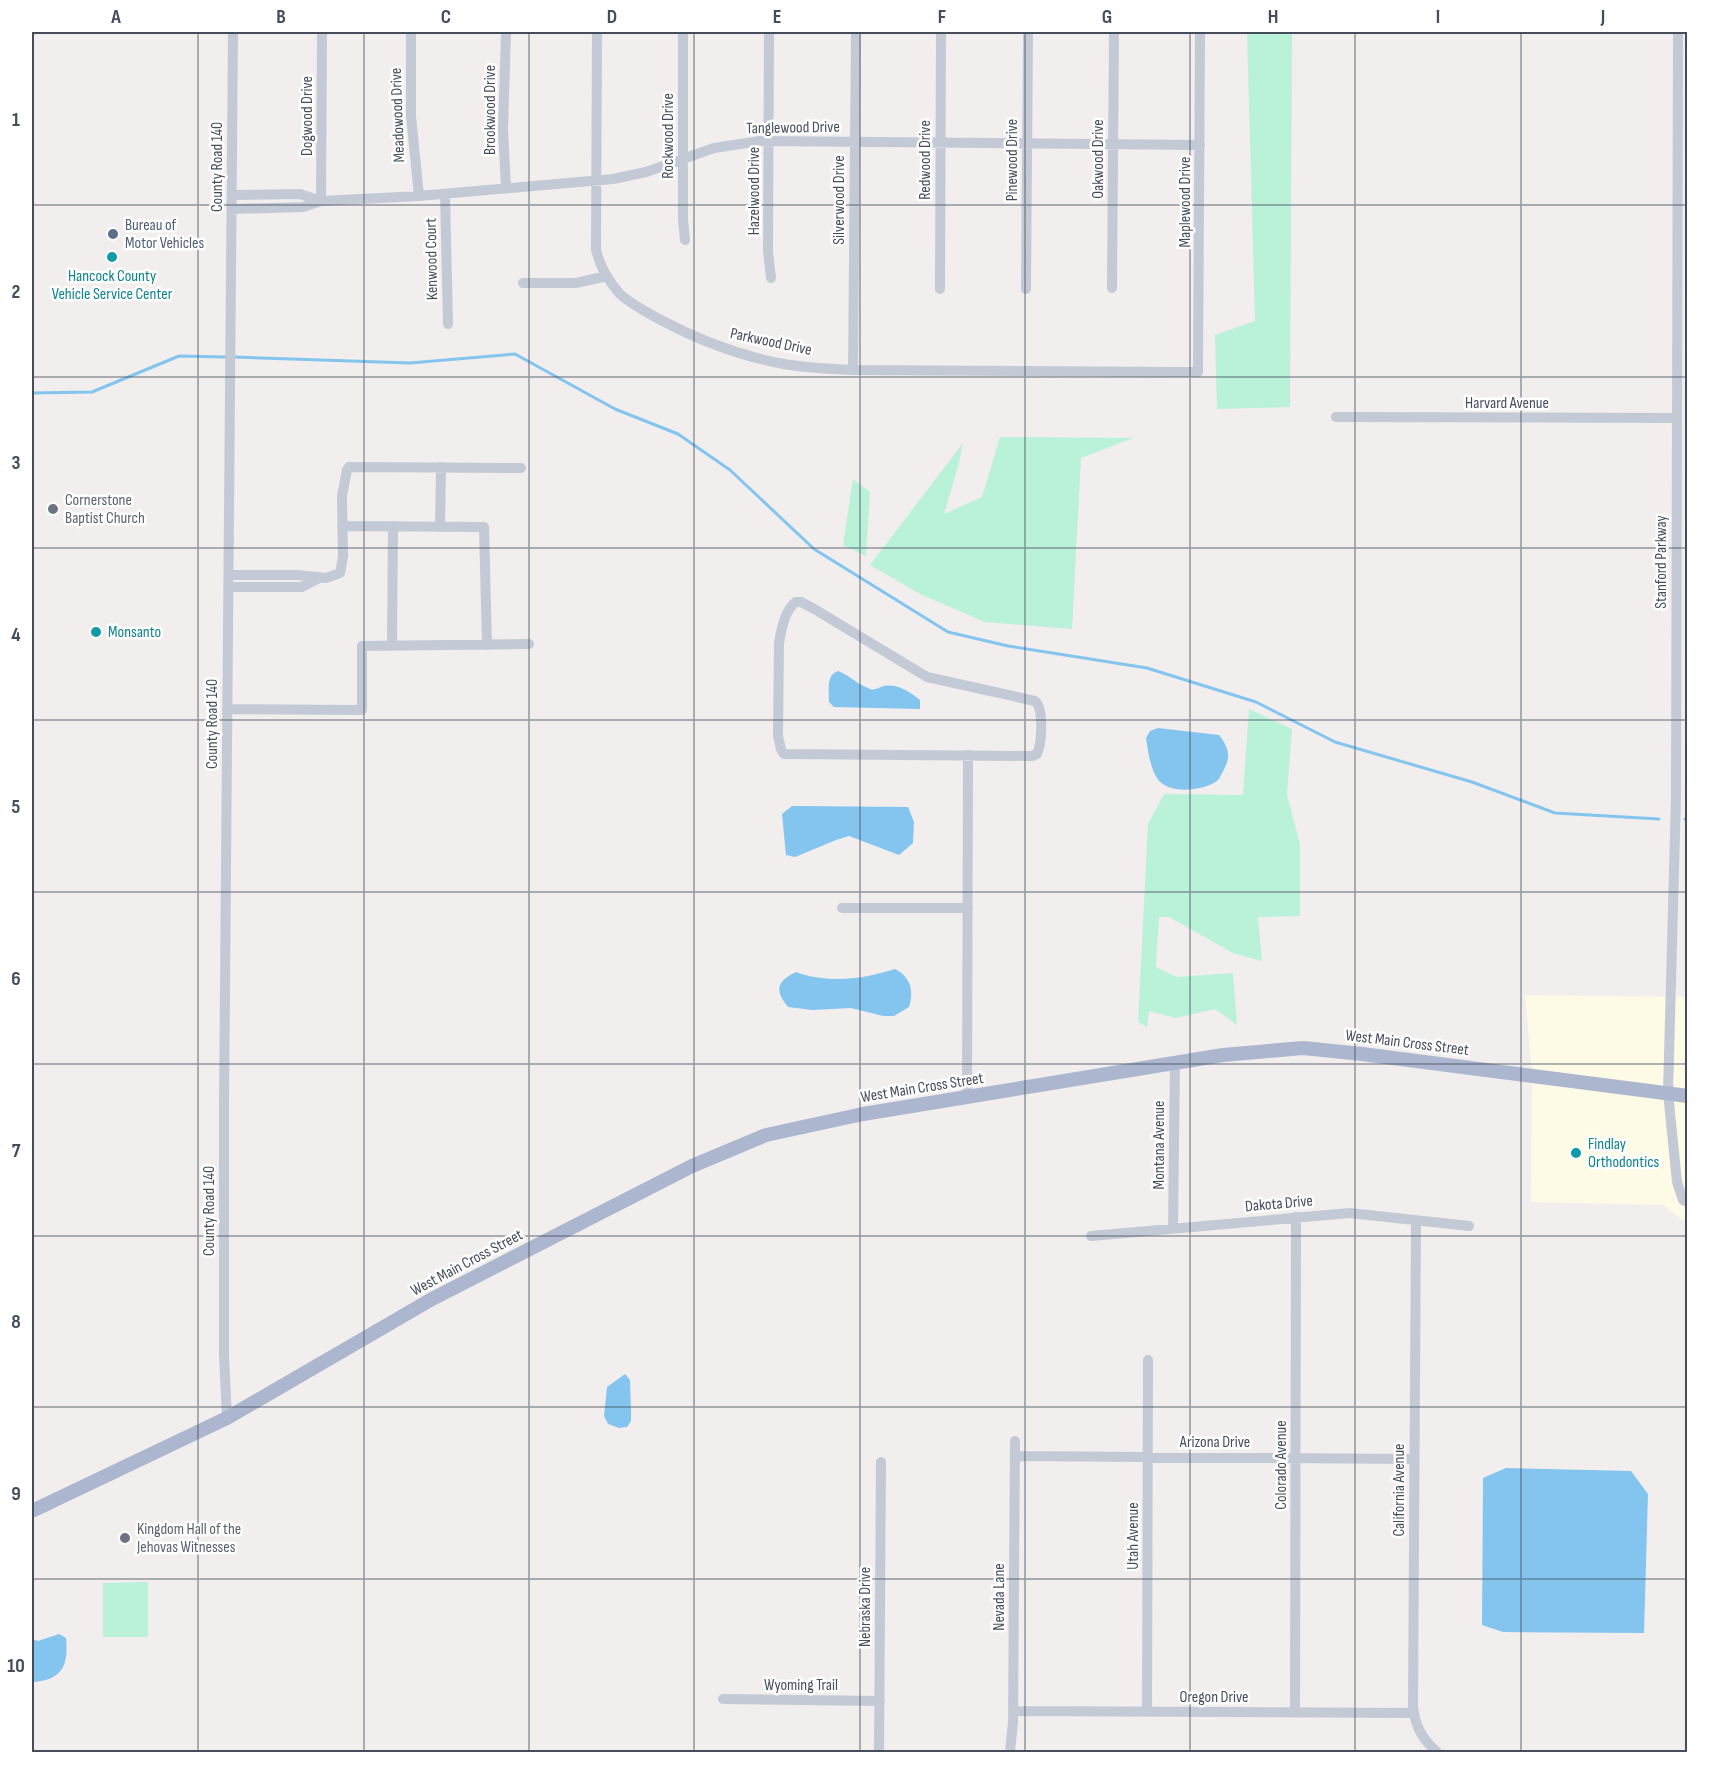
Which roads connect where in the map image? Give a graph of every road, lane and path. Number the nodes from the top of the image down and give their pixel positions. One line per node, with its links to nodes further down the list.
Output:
1 (233, 32): 24 (street, County Road 140)
2 (322, 32): 26 (street, Dogwood Drive)
3 (411, 32): 25 (street, Meadowood Drive)
4 (506, 32): 22 (street, Brookwood Drive)
5 (597, 32): 21 (street, Parkwood Drive)
6 (683, 32): 20 (street, Rockwood Drive)
7 (770, 32): 14 (street, Hazelwood Drive)
8 (855, 32): 15 (street, Silverwood Drive)
9 (941, 32): 16 (street, Redwood Drive)
10 (1028, 32): 17 (street, Pinewood Drive)
11 (1114, 32): 18 (street, Oakwood Drive)
12 (1200, 32): 19 (street, Maplewood Drive)
13 (1678, 32): 39 (street, Stanford Parkway)
14 (769, 141): 15 (street, Tanglewood Drive); 20 (street, Tanglewood Drive); 30 (street, Hazelwood Drive)
15 (855, 142): 16 (street, Tanglewood Drive); 36 (street, Silverwood Drive)
16 (940, 142): 17 (street, Tanglewood Drive); 33 (street, Redwood Drive)
17 (1027, 143): 18 (street, Tanglewood Drive); 34 (street, Pinewood Drive)
18 (1113, 144): 19 (street, Tanglewood Drive); 32 (street, Oakwood Drive)
19 (1200, 145): 37 (street, Maplewood Drive)
20 (682, 159): 21 (street, Tanglewood Drive); 28 (street, Rockwood Drive)
21 (596, 181): 22 (street, Tanglewood Drive); 29 (street, Parkwood Drive)
22 (506, 188): 23 (street, Tanglewood Drive)
23 (445, 194): 25 (street, Tanglewood Drive); 35 (street, Kenwood Court)
24 (232, 195): 26 (street, Tanglewood Drive); 27 (street, County Road 140)
25 (419, 196): 26 (street, Tanglewood Drive)
26 (321, 201): 27 (street, Tanglewood Drive)
27 (232, 209): 45 (street, County Road 140)
28 (685, 240)
29 (607, 276): 31 (street); 36 (street, Parkwood Drive)
30 (771, 278)
31 (523, 283)
32 (1112, 288)
33 (940, 289)
34 (1026, 289)
35 (448, 324)
36 (853, 370): 37 (street, Parkwood Drive)
37 (1198, 372)
38 (1336, 417): 39 (street, Harvard Avenue)
39 (1677, 418): 56 (street, Stanford Parkway)
40 (441, 467): 41 (street); 42 (street); 44 (street)
41 (521, 468)
42 (342, 526): 43 (street); 46 (street)
43 (393, 526): 44 (street); 50 (street)
44 (440, 527): 49 (street)
45 (229, 575): 46 (street); 47 (street, County Road 140)
46 (319, 578): 47 (street)
47 (229, 586): 51 (street, County Road 140)
48 (529, 644): 49 (street)
49 (488, 645): 50 (street)
50 (392, 646): 51 (street)
51 (227, 709): 66 (street, County Road 140)
52 (968, 755): 52 (street); 54 (street)
53 (842, 908): 54 (street)
54 (968, 908): 58 (street)
55 (1174, 1063): 56 (main road, West Main Cross Street); 58 (main road, West Main Cross Street); 63 (street, Montana Avenue)
56 (1668, 1093): 57 (main road, West Main Cross Street); 59 (street, Stanford Parkway)
57 (1688, 1096)
58 (967, 1097): 66 (main road, West Main Cross Street)
59 (1688, 1202)
60 (1296, 1217): 61 (street, Dakota Drive); 63 (street, Dakota Drive); 70 (street, Colorado Avenue)
61 (1416, 1220): 62 (street, Dakota Drive); 71 (street, California Avenue)
62 (1469, 1226)
63 (1173, 1228): 64 (street, Dakota Drive)
64 (1091, 1236)
65 (1148, 1360): 69 (street, Utah Avenue)
66 (227, 1418): 73 (main road, West Main Cross Street)
67 (1015, 1441): 68 (street, Nevada Lane)
68 (1015, 1456): 69 (street, Arizona Drive); 76 (street, Nevada Lane)
69 (1148, 1457): 70 (street, Arizona Drive); 77 (street, Utah Avenue)
70 (1295, 1458): 71 (street, Arizona Drive); 78 (street, Colorado Avenue)
71 (1414, 1459): 79 (street, California Avenue)
72 (881, 1462): 75 (street, Nebraska Drive)
73 (32, 1511)
74 (723, 1699): 75 (street, Wyoming Trail)
75 (880, 1701): 80 (street, Nebraska Drive)
76 (1013, 1711): 77 (street, Oregon Drive); 81 (street, Nevada Lane)
77 (1147, 1712): 78 (street, Oregon Drive)
78 (1295, 1712): 79 (street, Oregon Drive)
79 (1414, 1713): 82 (street, California Avenue)
80 (879, 1752)
81 (1010, 1752)
82 (1437, 1752)

